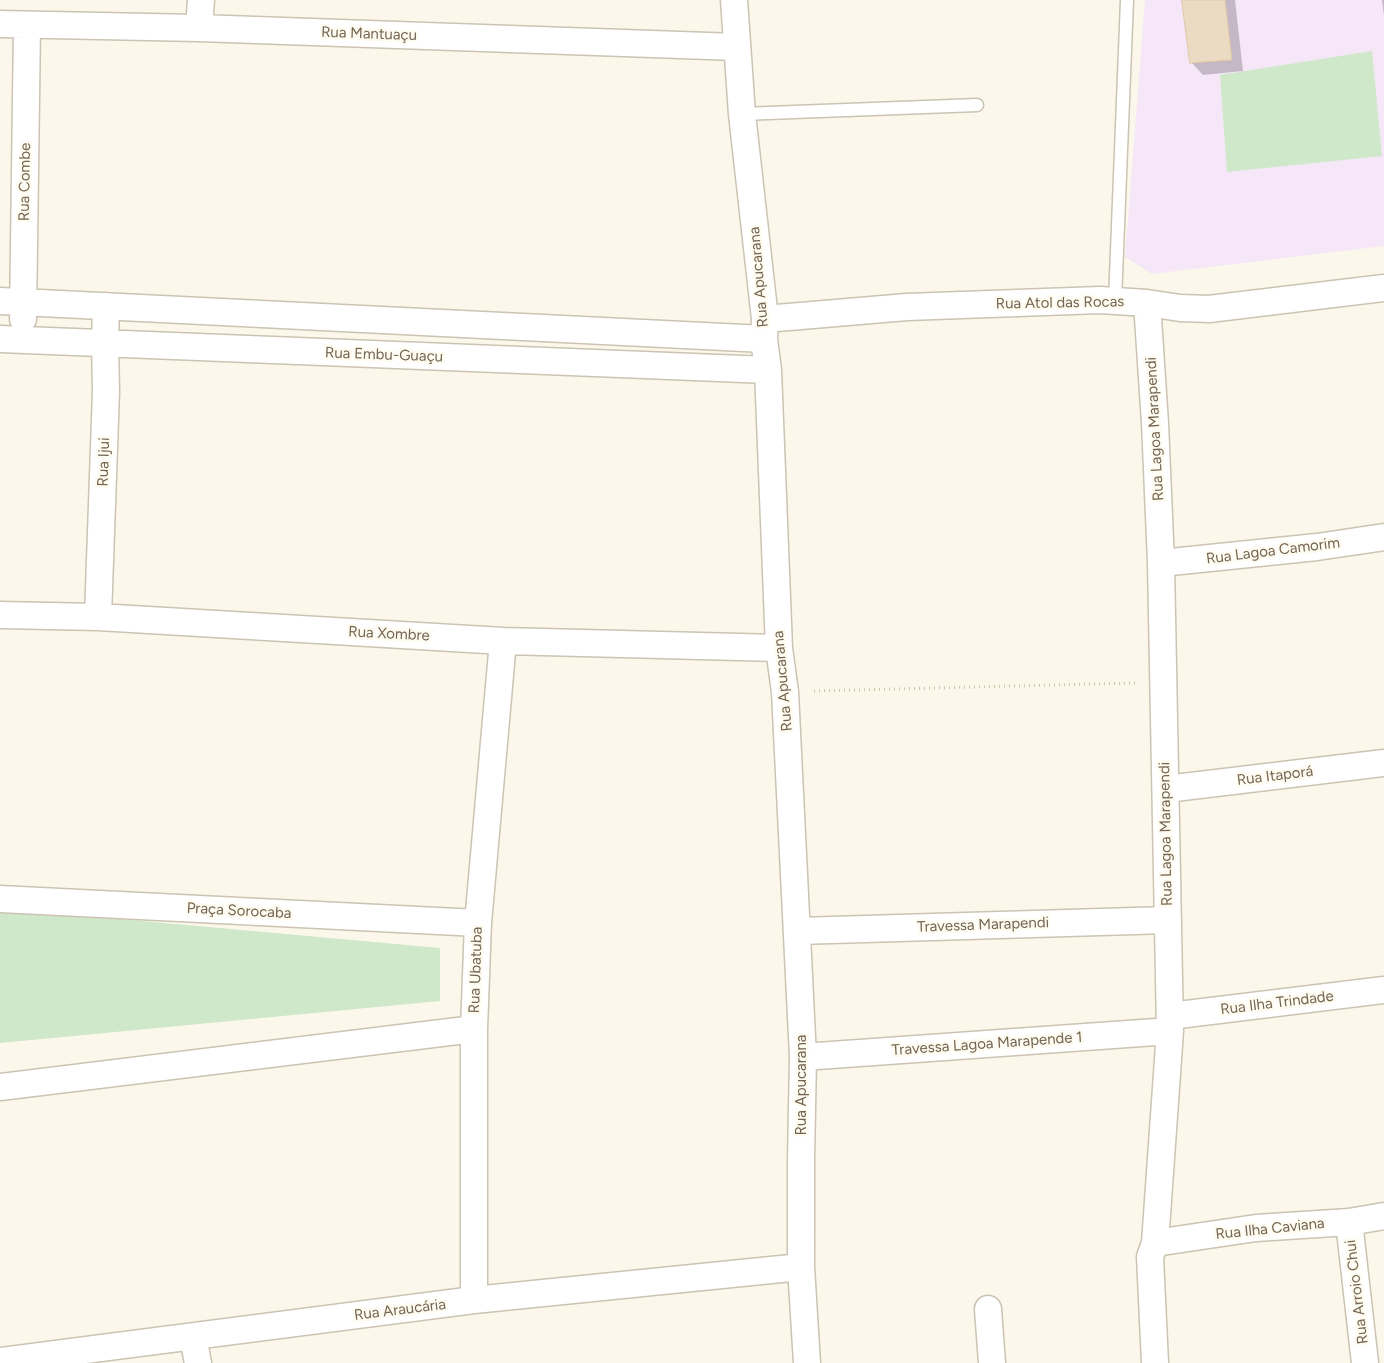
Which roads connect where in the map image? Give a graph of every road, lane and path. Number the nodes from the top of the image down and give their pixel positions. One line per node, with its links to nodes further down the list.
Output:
1 (201, 0): 6 (street)
2 (734, 0): 7 (street, Rua Apucarana)
3 (1127, 0): 11 (lane)
4 (0, 24): 5 (street, Rua Mantuaçu)
5 (27, 25): 6 (street, Rua Mantuaçu); 12 (street, Rua Combe)
6 (199, 28): 7 (street, Rua Mantuaçu)
7 (737, 47): 9 (street, Rua Apucarana)
8 (977, 105): 9 (lane)
9 (742, 114): 15 (street, Rua Apucarana)
10 (1384, 288): 13 (street, Rua Atol das Rocas)
11 (1115, 301): 13 (street, Rua Atol das Rocas); 15 (street, Rua Atol das Rocas)
12 (12, 302): 14 (street); 16 (street, Rua Combe)
13 (1147, 303): 20 (street, Rua Lagoa Marapendi)
14 (106, 306): 15 (street); 17 (street, Rua Ijui)
15 (764, 329): 18 (street, Rua Apucarana)
16 (12, 339): 17 (street, Rua Embu-Guaçu)
17 (105, 343): 18 (street, Rua Embu-Guaçu); 22 (street, Rua Ijui)
18 (768, 370): 24 (street, Rua Apucarana)
19 (1384, 537): 20 (street, Rua Lagoa Camorim)
20 (1161, 564): 25 (street, Rua Lagoa Marapendi)
21 (0, 615): 22 (street, Rua Xombre)
22 (98, 617): 23 (street, Rua Xombre)
23 (503, 641): 24 (street, Rua Xombre); 31 (street, Rua Ubatuba)
24 (779, 648): 26 (street, Rua Apucarana)
25 (1163, 682): 26 (path); 28 (street, Rua Lagoa Marapendi)
26 (785, 692): 32 (street, Rua Apucarana)
27 (1384, 763): 28 (street, Rua Itaporá)
28 (1166, 789): 30 (street, Rua Lagoa Marapendi)
29 (0, 899): 31 (street, Praça Sorocaba)
30 (1168, 920): 32 (street, Travessa Marapendi); 34 (street, Rua Lagoa Marapendi)
31 (478, 923): 35 (street, Rua Ubatuba)
32 (798, 931): 36 (street, Rua Apucarana)
33 (1384, 990): 34 (street, Rua Ilha Trindade)
34 (1170, 1024): 36 (street, Travessa Lagoa Marapende 1); 40 (street, Rua Lagoa Marapendi)
35 (474, 1029): 37 (street); 42 (street, Rua Ubatuba)
36 (803, 1058): 41 (street, Rua Apucarana)
37 (0, 1087)
38 (1384, 1216): 39 (street, Rua Ilha Caviana)
39 (1349, 1222): 40 (street, Rua Ilha Caviana); 50 (street, Rua Arroio Chui)
40 (1155, 1243): 49 (street, Rua Lagoa Marapendi)
41 (801, 1267): 42 (street, Rua Araucária); 47 (street, Rua Apucarana)
42 (474, 1300): 44 (street, Rua Araucária)
43 (988, 1309): 48 (street)
44 (193, 1337): 45 (street, Rua Araucária); 46 (street)
45 (0, 1361)
46 (198, 1363)
47 (807, 1363)
48 (992, 1363)
49 (1155, 1363)
50 (1365, 1363)

